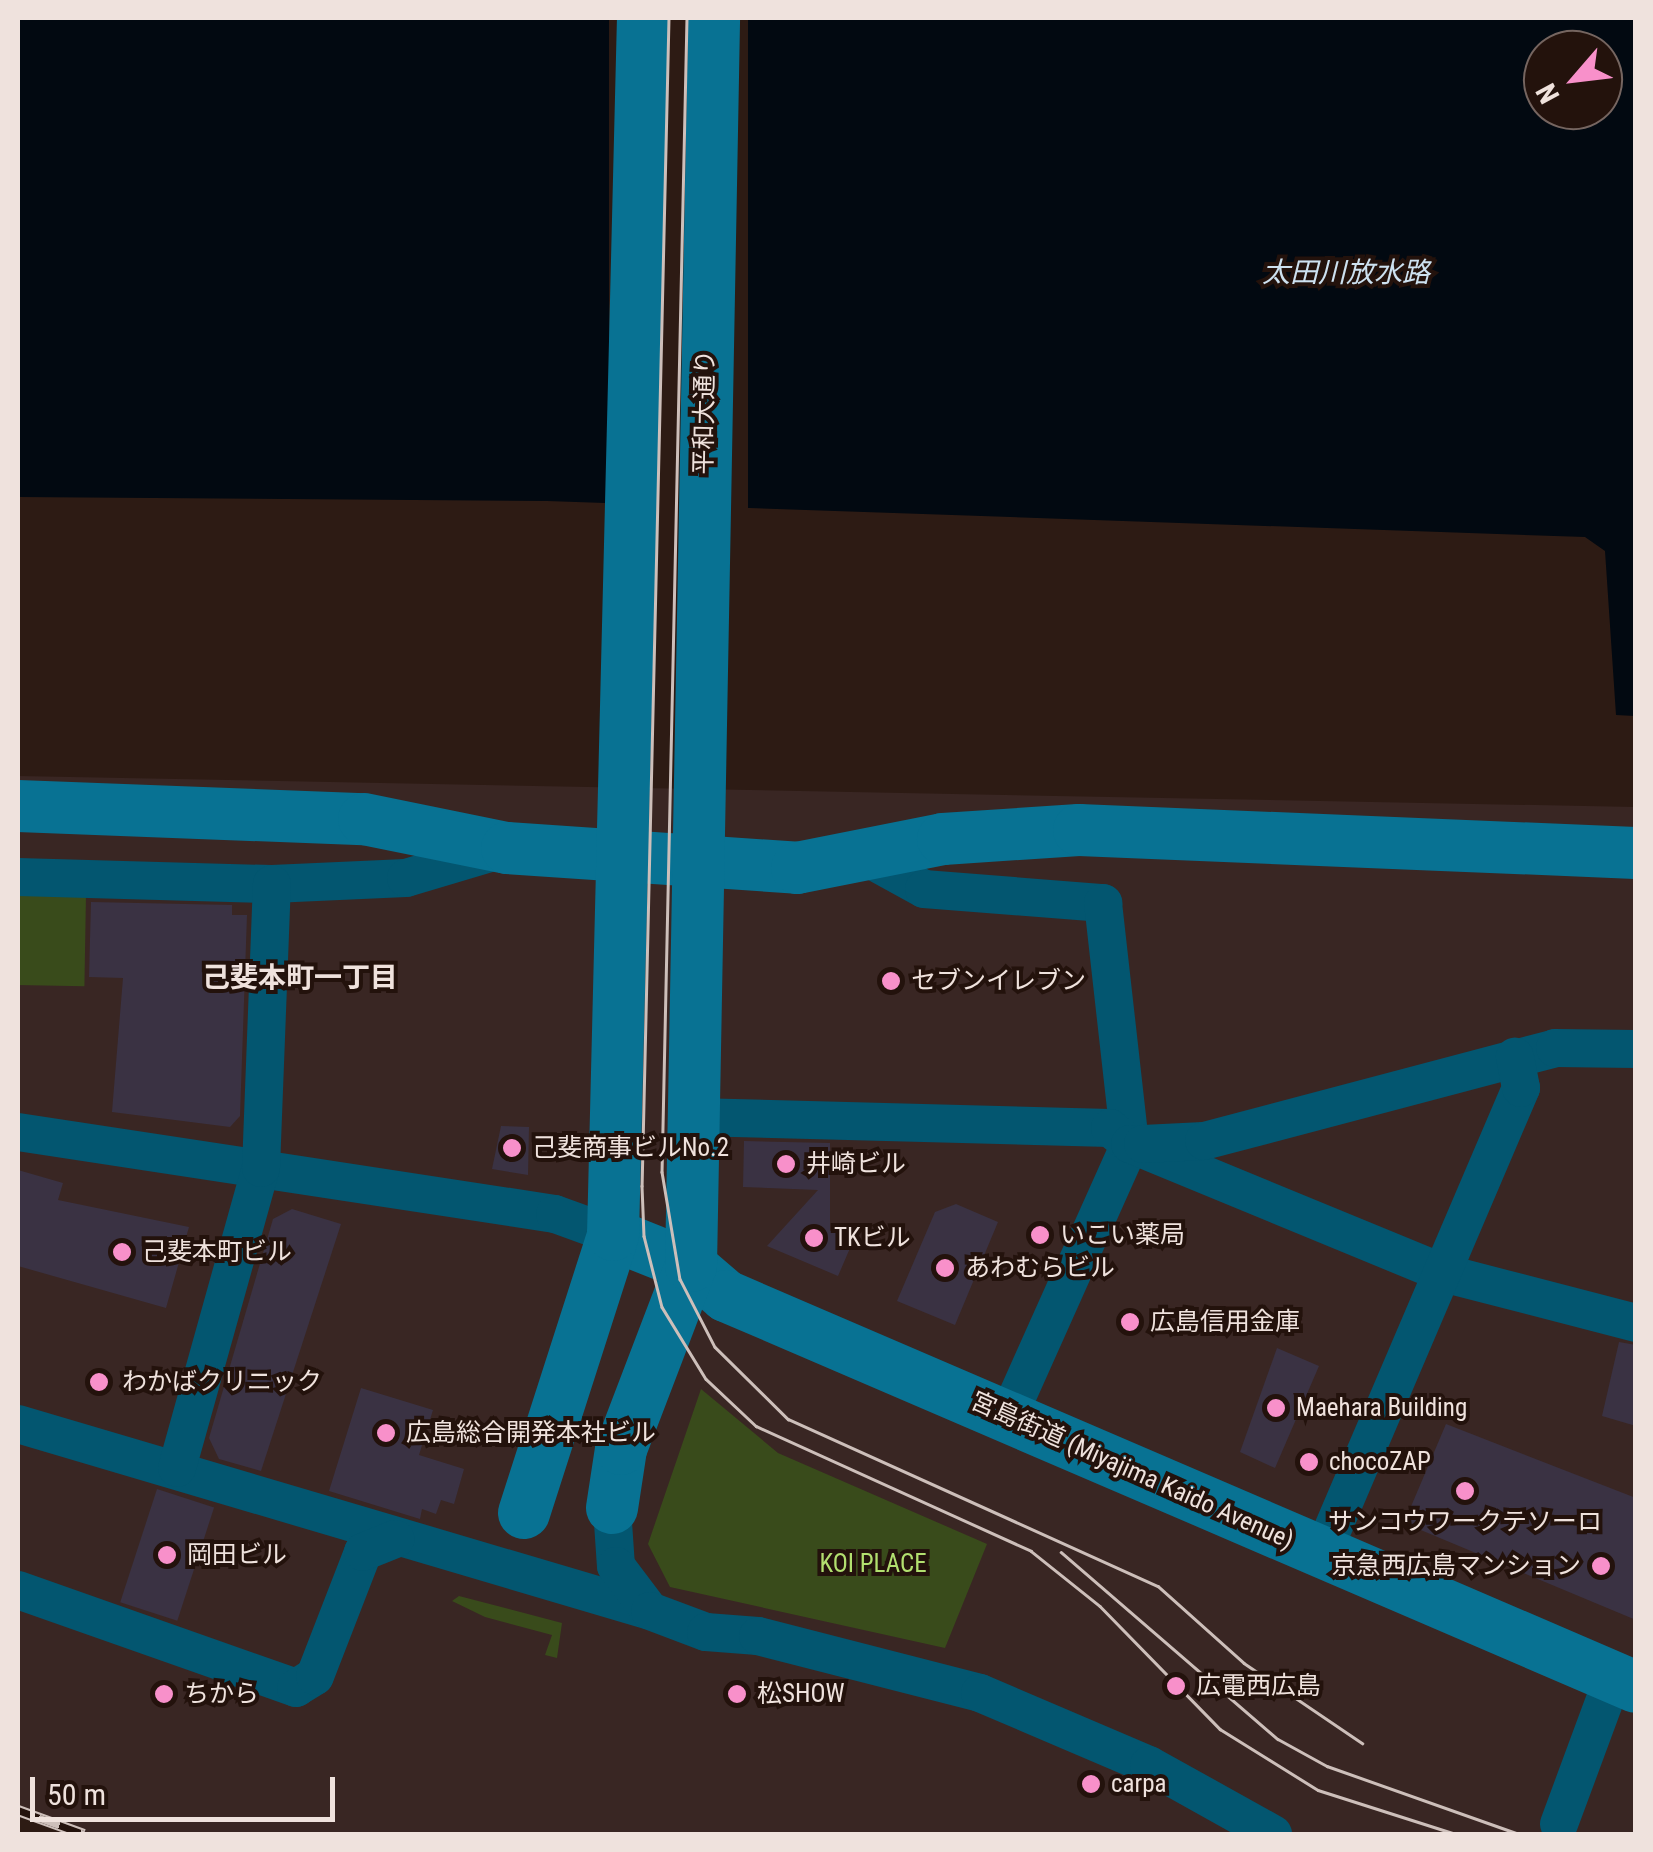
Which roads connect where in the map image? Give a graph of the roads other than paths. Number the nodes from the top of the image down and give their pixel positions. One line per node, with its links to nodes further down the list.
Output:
1 (643, 18): 6 (street)
2 (714, 18): 8 (street, 平和大通り)
3 (18, 806): 4 (street)
4 (507, 848): 6 (street); 10 (street)
5 (1636, 853): 7 (street)
6 (617, 857): 8 (street); 17 (street)
7 (866, 857): 8 (street); 15 (street)
8 (695, 860): 13 (street, 平和大通り)
9 (18, 877): 10 (street)
10 (272, 884): 16 (street)
11 (1636, 1049): 12 (street)
12 (1515, 1057): 15 (street); 19 (street)
13 (694, 1118): 15 (street); 18 (street, 平和大通り)
14 (18, 1132): 16 (street)
15 (1130, 1144): 19 (street); 21 (street)
16 (261, 1168): 17 (street); 23 (street)
17 (613, 1235): 18 (street, 宮島街道 (Miyajima Kaido Avenue)); 25 (street)
18 (692, 1266): 21 (street, 宮島街道 (Miyajima Kaido Avenue)); 24 (street)
19 (1443, 1272): 20 (street); 28 (street)
20 (1636, 1323)
21 (1008, 1417): 28 (street, 宮島街道 (Miyajima Kaido Avenue))
22 (18, 1424): 23 (street)
23 (177, 1468): 26 (street)
24 (612, 1508): 30 (street)
25 (524, 1513): 27 (street)
26 (396, 1540): 27 (street); 29 (street)
27 (466, 1554): 30 (street)
28 (1322, 1554): 31 (street, 宮島街道 (Miyajima Kaido Avenue))
29 (18, 1590)
30 (650, 1611): 33 (street)
31 (1624, 1682): 32 (street)
32 (1559, 1824)
33 (1274, 1834)

